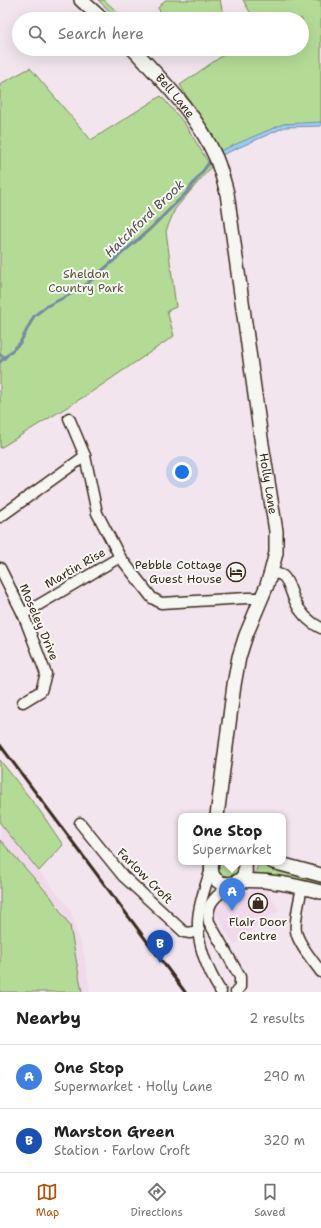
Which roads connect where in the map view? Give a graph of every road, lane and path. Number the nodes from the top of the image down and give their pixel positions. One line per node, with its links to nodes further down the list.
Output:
1 (80, 0): 2 (street)
2 (94, 12)
3 (139, 56): 4 (street, Bell Lane)
4 (216, 158): 10 (street, Holly Lane)
5 (69, 418): 6 (street)
6 (85, 456): 7 (street); 8 (street)
7 (0, 517)
8 (120, 557): 11 (street); 12 (street, Martin Rise)
9 (0, 568): 12 (street, Moseley Drive)
10 (271, 572): 11 (street, Holly Lane); 13 (street)
11 (261, 598): 15 (street, Holly Lane)
12 (23, 614): 14 (street, Moseley Drive)
13 (321, 628)
14 (22, 702)
15 (219, 813)
16 (80, 823): 24 (street, Farlow Croft)
17 (244, 865): 21 (street)
18 (284, 865): 20 (street)
19 (211, 866): 21 (street); 24 (street)
20 (321, 875)
21 (236, 882): 22 (street); 27 (street)
22 (302, 887): 23 (street); 25 (street)
23 (321, 892)
24 (199, 930): 26 (street)
25 (321, 972)
26 (221, 992)
27 (236, 992)

